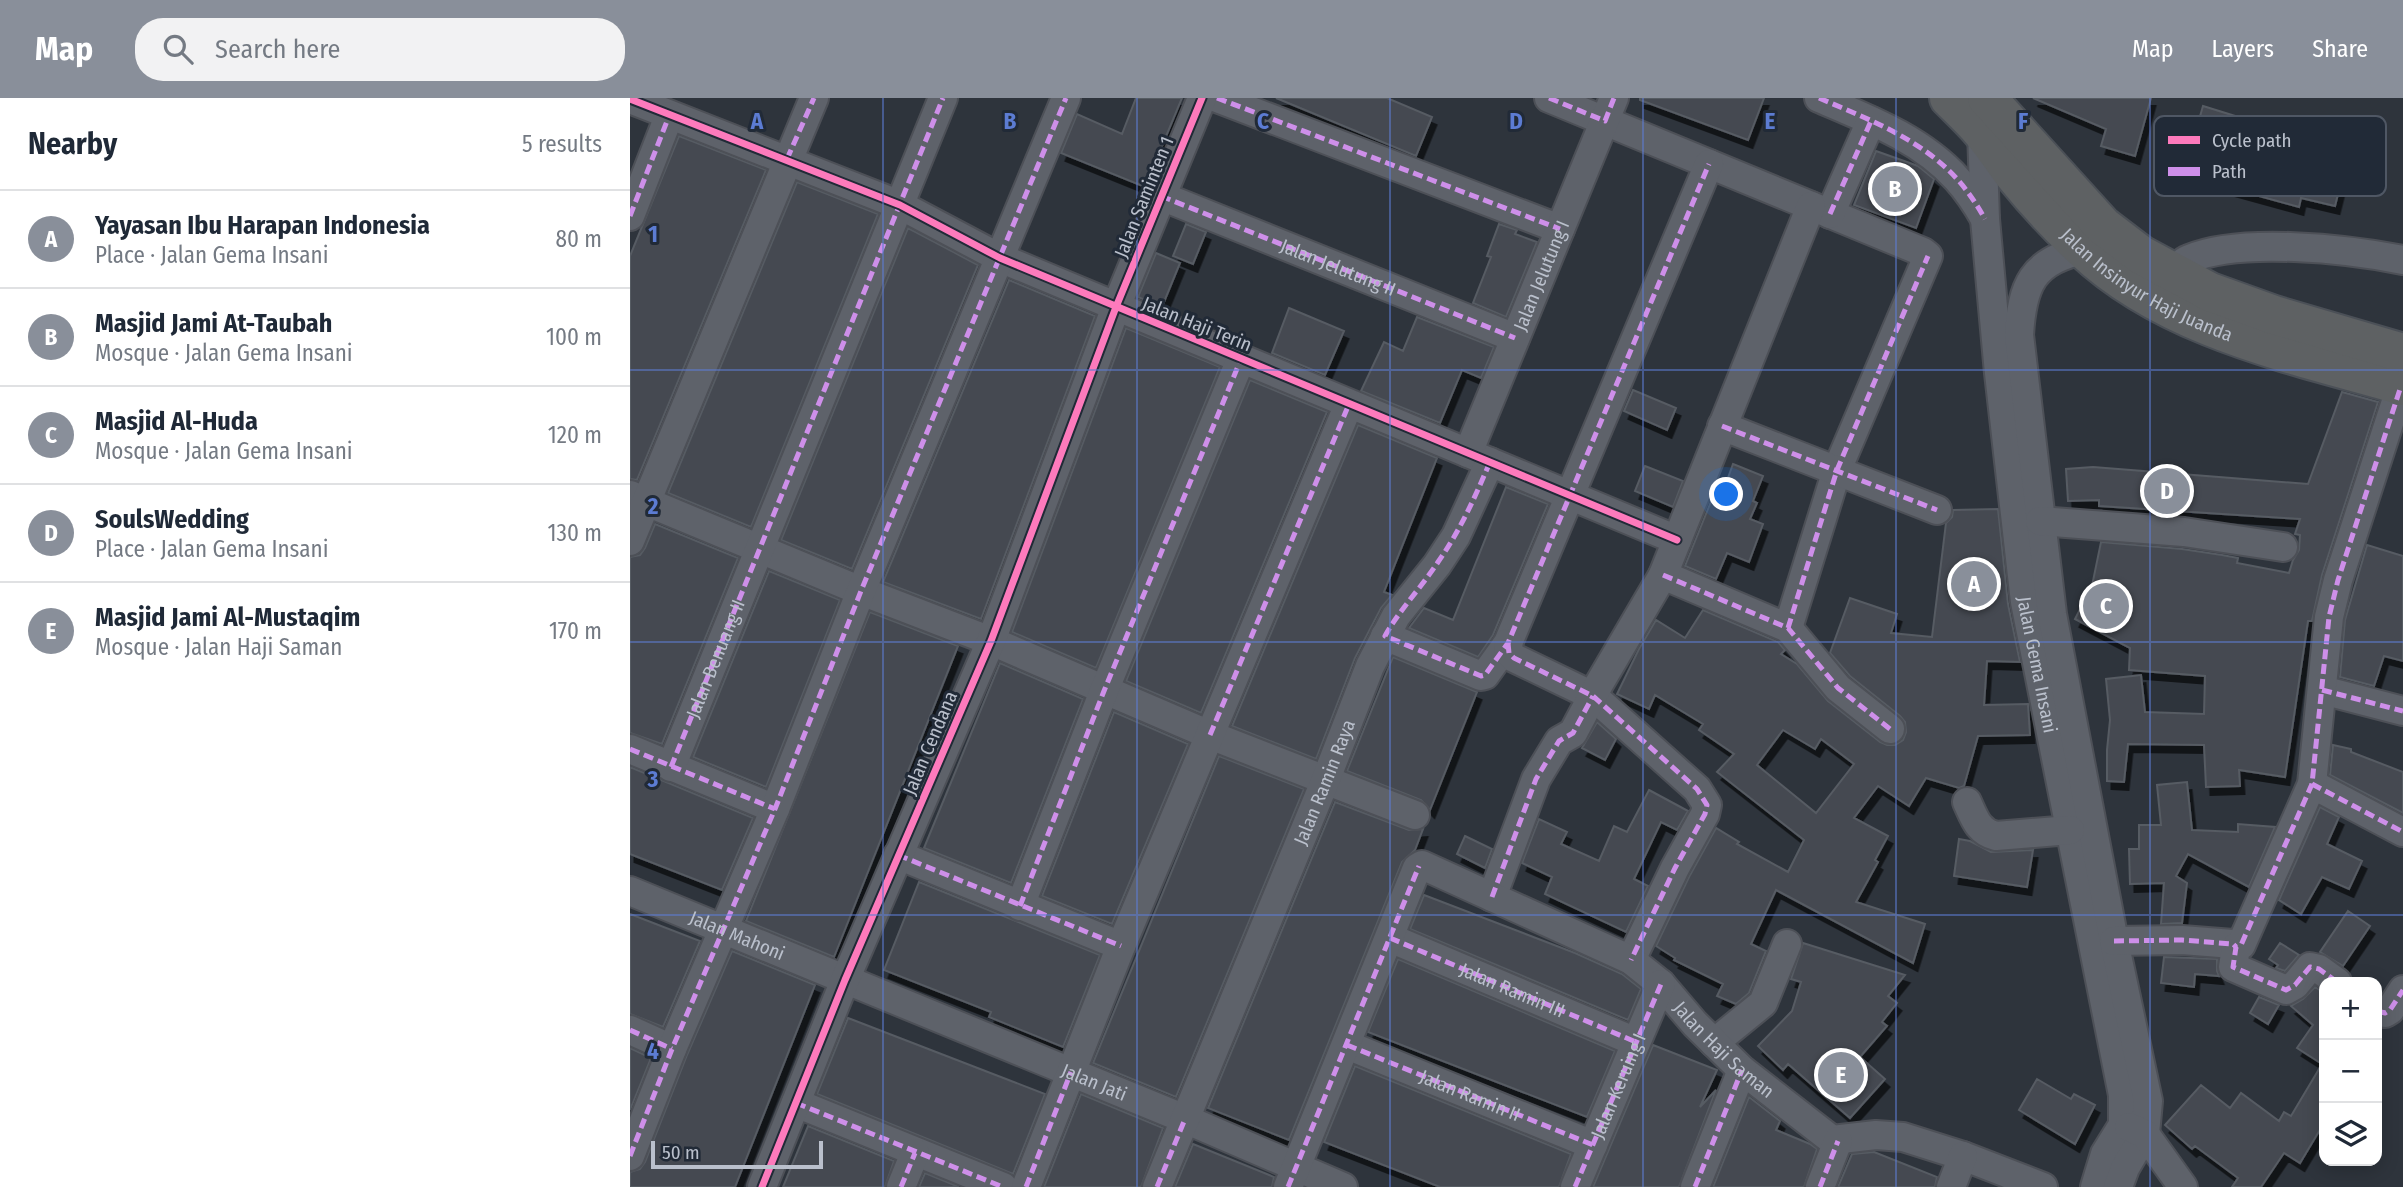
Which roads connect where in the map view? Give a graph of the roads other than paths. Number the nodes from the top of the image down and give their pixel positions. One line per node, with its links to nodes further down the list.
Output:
1 (814, 98): 14 (street)
2 (943, 98): 17 (street, Jalan Benuang II)
3 (1066, 98): 23 (street)
4 (1202, 98): 16 (street, Jalan Saminten 1)
5 (1217, 98): 21 (street)
6 (1549, 98): 10 (street)
7 (1819, 98): 13 (street)
8 (1949, 98): 11 (highway, Jalan Insinyur Haji Juanda)
9 (630, 99): 12 (street, Jalan Haji Terin)
10 (1609, 109): 15 (street); 21 (street, Jalan Jelutung I)
11 (1984, 115): 20 (street, Jalan Gema Insani); 22 (highway, Jalan Insinyur Haji Juanda); 25 (highway, Jalan Insinyur Haji Juanda)
12 (669, 116): 14 (street, Jalan Haji Terin); 19 (street)
13 (1864, 137): 18 (street); 20 (street)
14 (787, 159): 17 (street, Jalan Haji Terin); 38 (street)
15 (1709, 164): 18 (street); 37 (street)
16 (1161, 196): 28 (street, Jalan Saminten 1); 29 (street, Jalan Jelutung II)
17 (900, 205): 23 (street, Jalan Haji Terin); 44 (street, Jalan Benuang II)
18 (1821, 210): 33 (street); 36 (street)
19 (630, 216)
20 (1985, 219): 27 (street, Jalan Gema Insani)
21 (1560, 229): 29 (street, Jalan Jelutung I)
22 (2084, 250): 26 (street, Jalan Gema Insani); 31 (highway, Jalan Insinyur Haji Juanda)
23 (1000, 258): 28 (street, Jalan Haji Terin); 46 (street)
24 (2403, 260): 25 (street)
25 (2175, 275): 31 (highway, Jalan Insinyur Haji Juanda)
26 (2025, 292): 27 (street); 34 (street, Jalan Gema Insani)
27 (1992, 294): 34 (street, Jalan Gema Insani)
28 (1115, 307): 30 (street, Jalan Haji Terin); 49 (street, Jalan Cendana)
29 (1515, 338): 35 (street, Jalan Jelutung I)
30 (1241, 359): 32 (street, Jalan Haji Terin); 52 (street)
31 (2402, 375): 51 (street)
32 (1349, 404): 35 (street, Jalan Haji Terin); 56 (street)
33 (1722, 426): 36 (street); 41 (street)
34 (2020, 450): 40 (street, Jalan Gema Insani); 64 (street, Jalan Gema Insani)
35 (1479, 457): 37 (street, Jalan Haji Terin); 48 (street, Jalan Ramin Raya)
36 (1837, 470): 39 (street); 47 (street)
37 (1569, 494): 41 (street, Jalan Haji Terin); 50 (street)
38 (638, 498): 42 (street); 44 (street)
39 (1937, 510)
40 (2040, 521): 43 (street); 72 (street, Jalan Gema Insani)
41 (1677, 540): 45 (street)
42 (630, 541)
43 (2283, 547)
44 (761, 549): 46 (street); 58 (street, Jalan Benuang II)
45 (1663, 575): 47 (street); 53 (street)
46 (861, 591): 49 (street); 62 (street)
47 (1788, 628): 55 (street)
48 (1385, 636): 50 (street); 59 (street, Jalan Ramin Raya)
49 (991, 641): 52 (street); 66 (street, Jalan Cendana)
50 (1508, 643): 53 (street)
51 (2322, 690): 54 (street); 60 (street)
52 (1104, 691): 56 (street); 69 (street)
53 (1593, 696): 68 (street); 76 (street)
54 (2403, 711)
55 (1890, 729)
56 (1210, 735): 59 (street); 74 (street)
57 (630, 749): 58 (street)
58 (671, 767): 62 (street)
59 (1326, 779): 63 (street); 91 (street, Jalan Ramin Raya)
60 (2312, 783): 65 (street); 75 (street)
61 (1967, 802): 64 (street)
62 (775, 809): 70 (street)
63 (1415, 815)
64 (2070, 830): 87 (street, Jalan Gema Insani)
65 (2403, 832)
66 (898, 855): 69 (street); 78 (street, Jalan Cendana)
67 (630, 891): 70 (street, Jalan Mahoni)
68 (1492, 897): 71 (street, Jalan Haji Saman); 76 (street, Jalan Haji Saman)
69 (1020, 906): 74 (street)
70 (724, 930): 78 (street, Jalan Mahoni); 86 (street)
71 (1390, 938): 83 (street, Jalan Ramin III); 85 (street)
72 (2114, 941): 75 (street); 87 (street, Jalan Gema Insani)
73 (1787, 944): 84 (street)
74 (1121, 946): 89 (street)
75 (2236, 947): 77 (street)
76 (1631, 960): 79 (street, Jalan Haji Saman)
77 (2330, 977)
78 (845, 980): 89 (street, Jalan Jati); 90 (street, Jalan Cendana)
79 (1661, 984): 83 (street, Jalan Keruing I); 84 (street, Jalan Haji Saman)
80 (2403, 989): 81 (street)
81 (2382, 1013)
82 (630, 1030): 86 (street)
83 (1636, 1042): 94 (street, Jalan Keruing I)
84 (1714, 1043): 88 (street, Jalan Haji Saman)
85 (1347, 1045): 94 (street, Jalan Ramin II); 98 (street)
86 (672, 1049): 96 (street)
87 (2128, 1061): 92 (street, Jalan Gema Insani)
88 (1742, 1070): 93 (street, Jalan Haji Saman); 106 (street)
89 (1071, 1072): 91 (street, Jalan Jati); 102 (street)
90 (796, 1103): 95 (street); 99 (street, Jalan Cendana)
91 (1185, 1119): 98 (street, Jalan Jati); 103 (street, Jalan Ramin Raya)
92 (2134, 1129): 110 (street); 111 (street); 112 (street)
93 (1839, 1141): 97 (street); 107 (street)
94 (1593, 1146): 105 (street, Jalan Keruing I)
95 (915, 1153): 100 (street); 101 (street)
96 (630, 1156)
97 (1964, 1157): 108 (street); 109 (street)
98 (1292, 1176): 104 (street, Jalan Jati)
99 (762, 1187)
100 (901, 1187)
101 (1003, 1187)
102 (1026, 1187)
103 (1157, 1187)
104 (1343, 1187)
105 (1575, 1187)
106 (1695, 1187)
107 (1819, 1187)
108 (1951, 1187)
109 (2043, 1187)
110 (2095, 1187)
111 (2118, 1187)
112 (2183, 1187)

